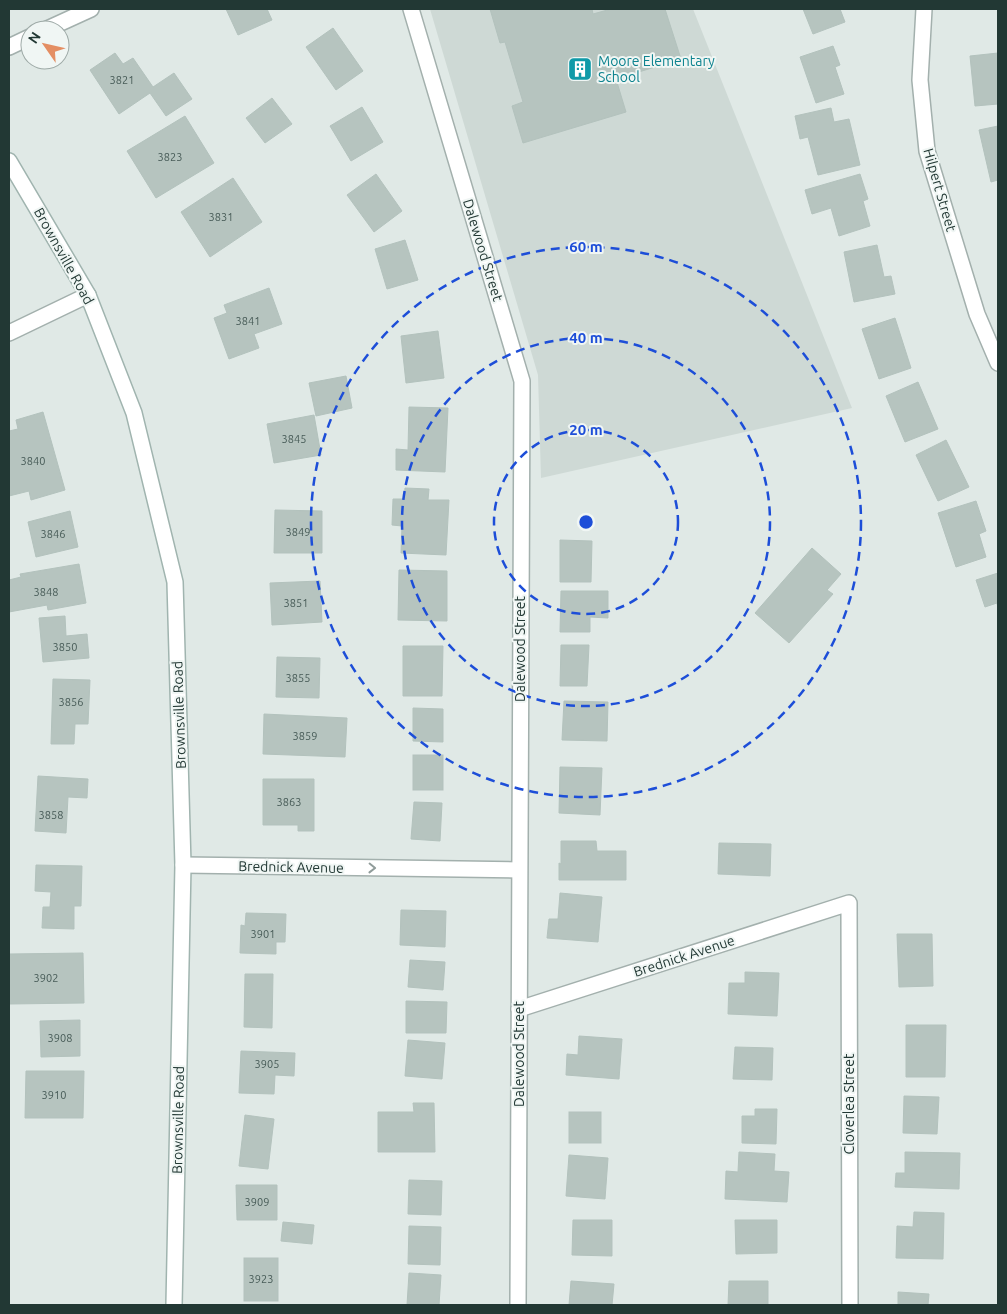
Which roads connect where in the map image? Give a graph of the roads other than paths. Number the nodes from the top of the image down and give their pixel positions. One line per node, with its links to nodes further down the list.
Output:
1 (91, 9): 4 (street)
2 (411, 9): 10 (street, Dalewood Street)
3 (924, 9): 8 (street, Hilpert Street)
4 (67, 20)
5 (9, 161): 6 (street, Brownsville Road)
6 (88, 295): 7 (street); 9 (street, Brownsville Road)
7 (9, 333)
8 (998, 363)
9 (183, 865): 10 (street, Brednick Avenue, one-way to 10); 13 (street, Brownsville Road)
10 (519, 870): 12 (street, Dalewood Street)
11 (849, 903): 12 (street, Brednick Avenue); 15 (street, Cloverlea Street)
12 (519, 1009): 14 (street, Dalewood Street)
13 (174, 1305)
14 (518, 1305)
15 (850, 1305)

